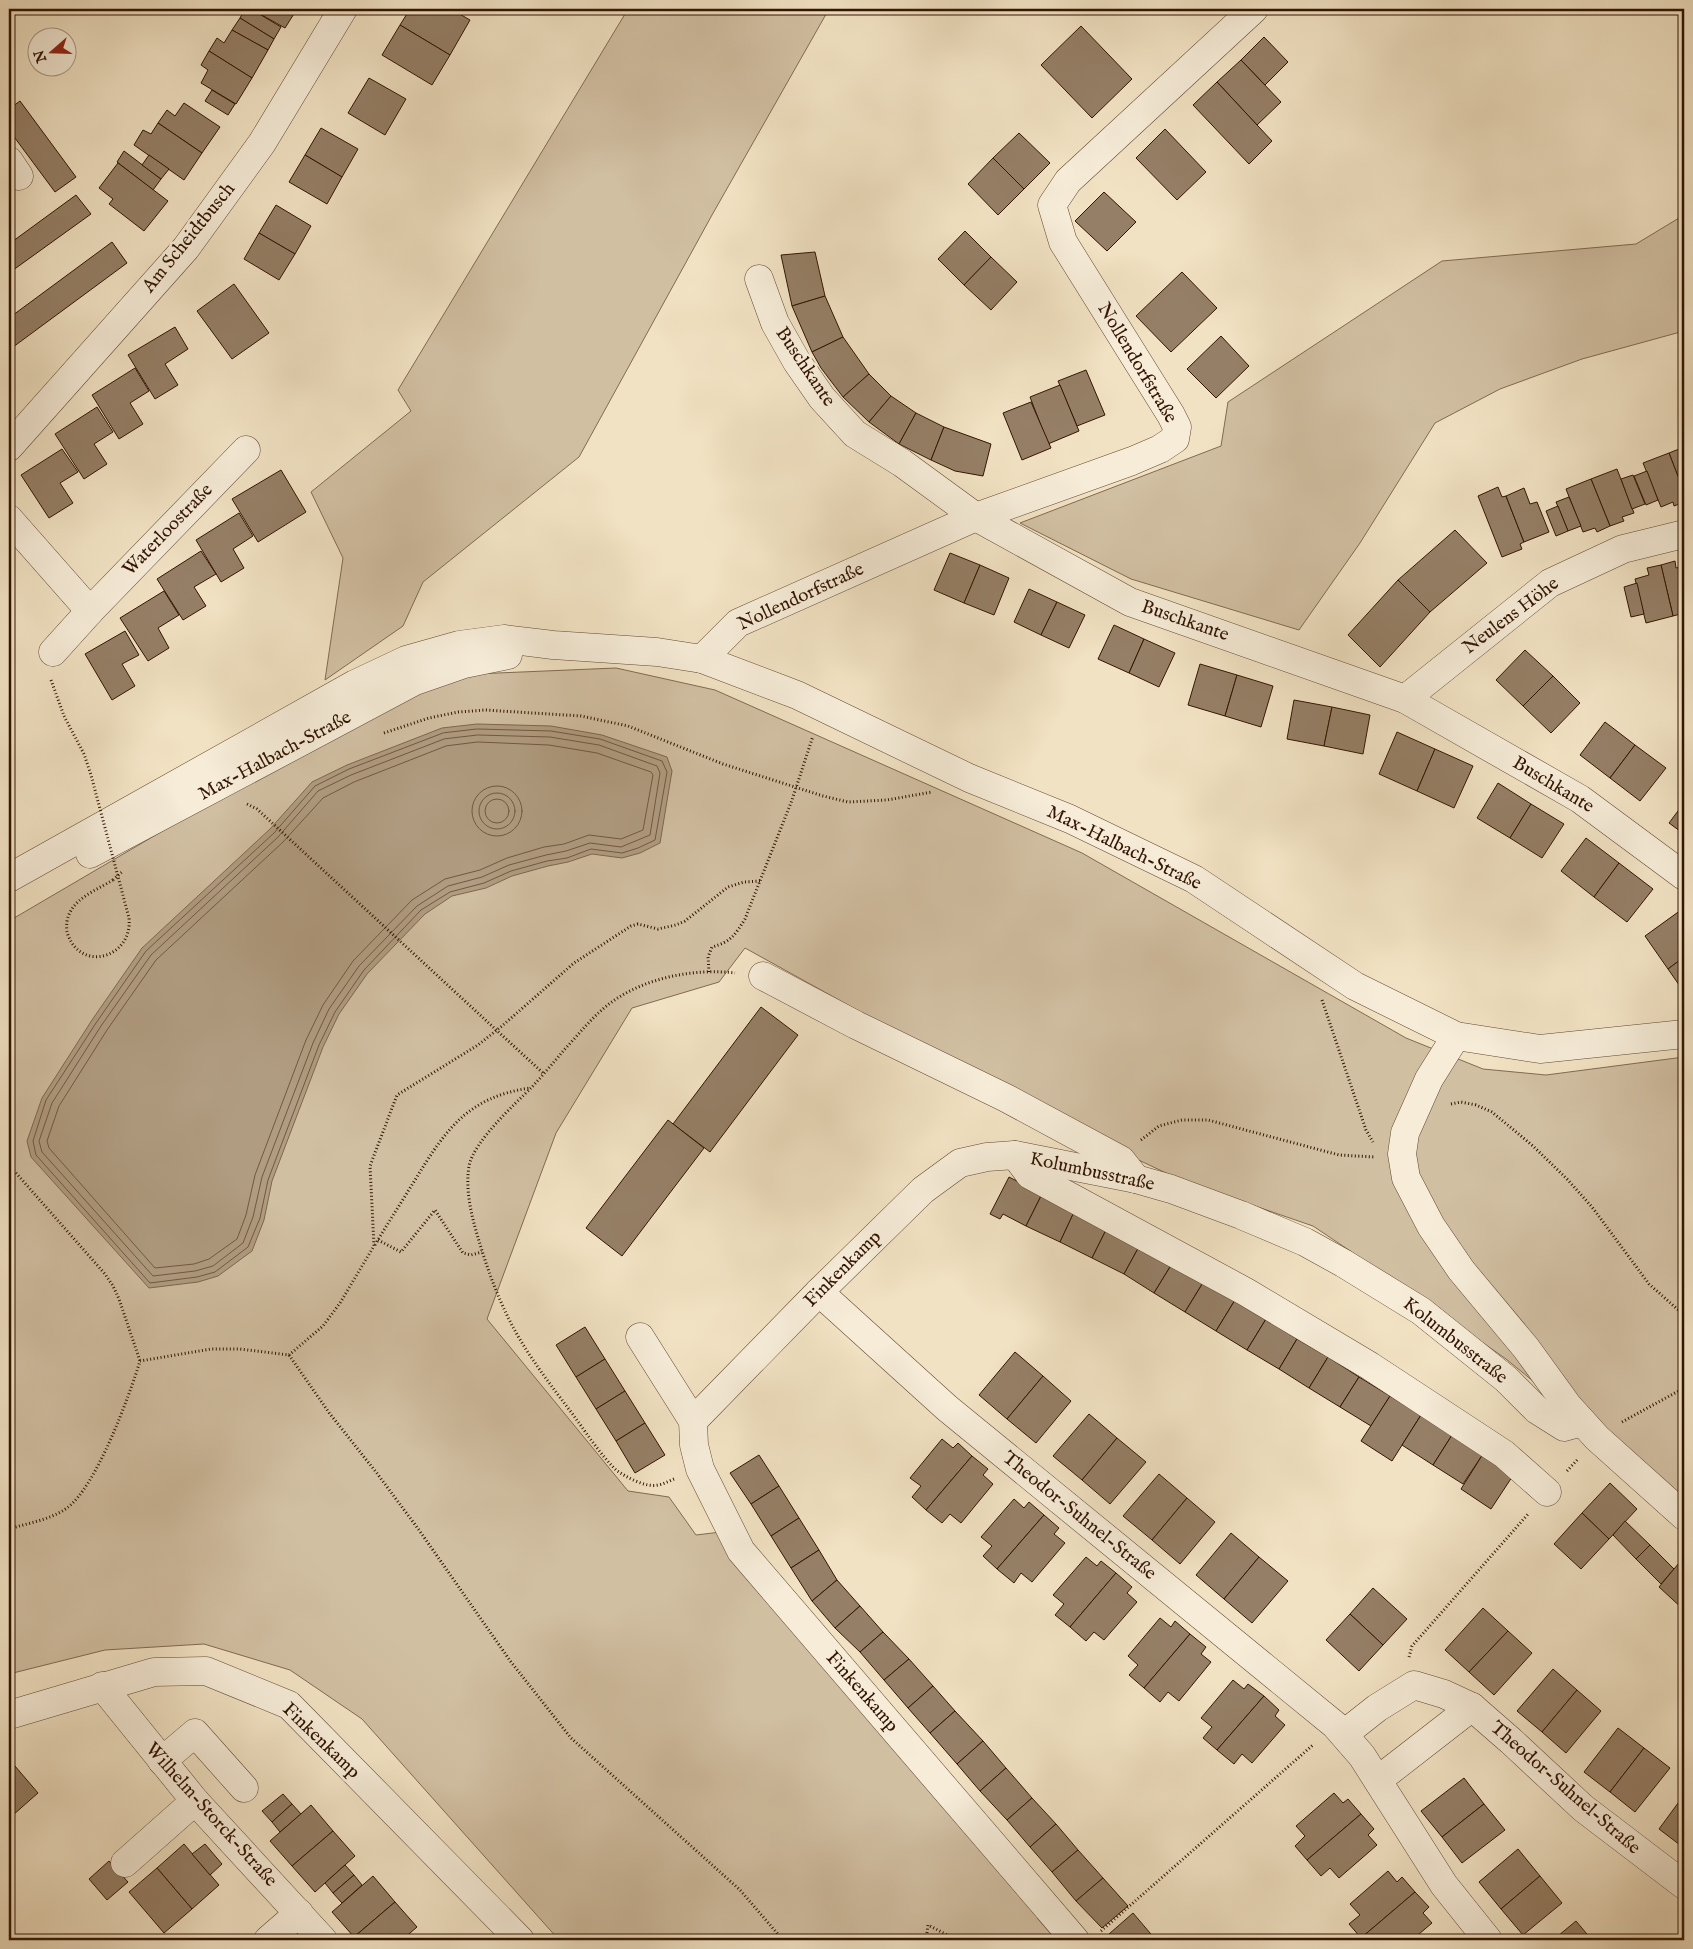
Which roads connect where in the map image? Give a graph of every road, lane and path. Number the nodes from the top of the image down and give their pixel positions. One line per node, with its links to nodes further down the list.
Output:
1 (343, 9): 4 (street, Am Scheidtbusch)
2 (1254, 9): 6 (street, Nollendorfstraße)
3 (758, 279): 6 (street, Buschkante)
4 (9, 447)
5 (246, 450): 9 (street, Waterloostraße)
6 (976, 517): 12 (street, Nollendorfstraße); 13 (street, Buschkante)
7 (9, 519): 9 (street)
8 (1684, 534): 13 (street, Neulens Höhe)
9 (90, 611): 11 (street, Waterloostraße)
10 (553, 645): 12 (street, Max-Halbach-Straße); 20 (street, Max-Halbach-Straße); 23 (street, Max-Halbach-Straße)
11 (54, 652): 21 (path, bridge)
12 (702, 659): 14 (street, Max-Halbach-Straße)
13 (1405, 699): 19 (street, Buschkante)
14 (822, 708): 16 (street, Max-Halbach-Straße); 17 (path)
15 (377, 736): 17 (path)
16 (969, 778): 17 (path); 27 (street, Max-Halbach-Straße)
17 (796, 787): 22 (path)
18 (257, 809): 25 (path)
19 (1684, 876)
20 (9, 878)
21 (112, 880)
22 (760, 881): 25 (path); 29 (path)
23 (9, 898)
24 (763, 976): 35 (street)
25 (497, 1031): 29 (path); 37 (path)
26 (1684, 1034): 27 (street, Max-Halbach-Straße)
27 (1456, 1036): 31 (street, Kolumbusstraße)
28 (1339, 1047): 32 (path)
29 (544, 1074): 30 (path)
30 (531, 1088): 36 (path); 38 (path)
31 (1414, 1111): 32 (street, Kolumbusstraße); 40 (path)
32 (1402, 1154): 35 (path); 46 (street, Kolumbusstraße)
33 (1015, 1155): 35 (street, Kolumbusstraße); 39 (street, Finkenkamp); 47 (street, Kolumbusstraße)
34 (9, 1165): 43 (path)
35 (1129, 1169): 46 (street, Kolumbusstraße)
36 (378, 1240): 37 (path); 38 (path)
37 (374, 1246): 42 (path)
38 (482, 1252): 48 (path)
39 (819, 1292): 45 (street, Finkenkamp); 55 (street, Theodor-Suhnel-Straße)
40 (1684, 1315)
41 (640, 1337): 45 (street, Finkenkamp)
42 (289, 1355): 43 (path); 67 (path)
43 (140, 1361): 50 (path)
44 (1684, 1388): 46 (path)
45 (693, 1421): 63 (street, Finkenkamp)
46 (1594, 1435): 47 (path); 49 (street, Kolumbusstraße)
47 (1554, 1485): 51 (path)
48 (657, 1486)
49 (1684, 1516)
50 (9, 1529)
51 (1414, 1685): 53 (street, Theodor-Suhnel-Straße); 55 (street)
52 (102, 1686): 54 (street, Finkenkamp); 56 (street, Wilhelm-Storck-Straße); 66 (street, Finkenkamp)
53 (1472, 1707): 57 (street, Theodor-Suhnel-Straße); 61 (street, Theodor-Suhnel-Straße)
54 (9, 1715)
55 (1340, 1729): 57 (street, Theodor-Suhnel-Straße); 63 (path)
56 (162, 1761): 58 (street); 59 (street, Wilhelm-Storck-Straße)
57 (1378, 1780): 70 (street, Theodor-Suhnel-Straße)
58 (244, 1788)
59 (195, 1801): 60 (street); 62 (street, Wilhelm-Storck-Straße)
60 (125, 1863)
61 (1684, 1885)
62 (300, 1913): 64 (street); 65 (street, Wilhelm-Storck-Straße)
63 (1087, 1937)
64 (268, 1940)
65 (323, 1940)
66 (520, 1940)
67 (783, 1940)
68 (926, 1940): 69 (path)
69 (957, 1940)
70 (1488, 1940)

